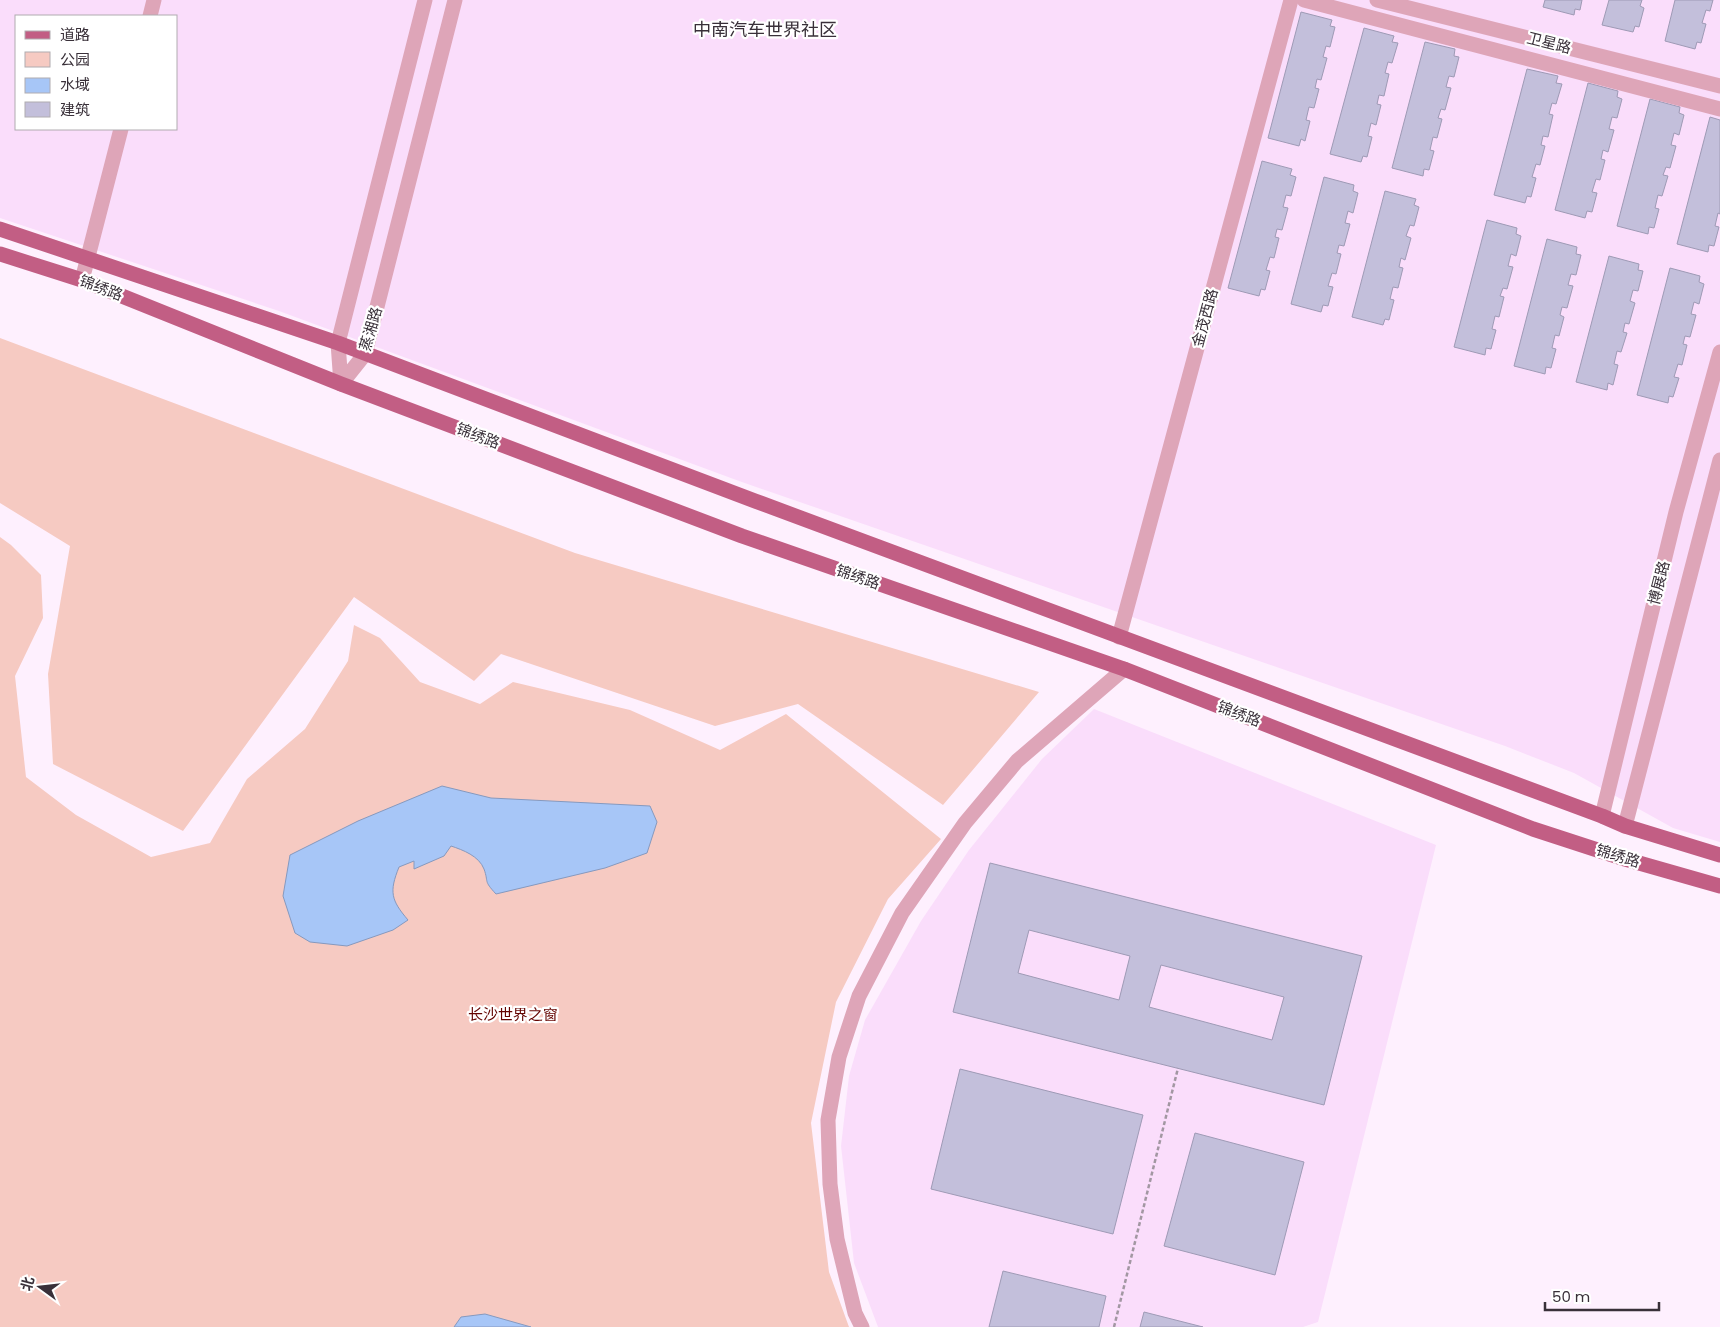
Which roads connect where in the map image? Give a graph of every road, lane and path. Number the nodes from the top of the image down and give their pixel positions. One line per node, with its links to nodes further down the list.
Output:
1 (154, 0): 7 (street)
2 (425, 0): 15 (street, 蒸湘路)
3 (455, 0): 17 (street, 蒸湘路)
4 (1291, 0): 20 (street, 金茂西路)
5 (1304, 0): 9 (street)
6 (1377, 0): 8 (street, 卫星路)
7 (150, 15)
8 (1720, 86)
9 (1720, 109)
10 (121, 130): 13 (street)
11 (0, 229): 13 (main road, 锦绣路)
12 (0, 254): 14 (main road, 锦绣路)
13 (88, 258): 14 (street); 15 (main road, 锦绣路)
14 (82, 280): 18 (main road, 锦绣路)
15 (338, 343): 17 (main road, 锦绣路); 18 (street, 蒸湘路)
16 (1720, 352): 22 (street, 博展路)
17 (365, 354): 18 (street, 蒸湘路); 20 (main road, 锦绣路)
18 (340, 384): 21 (main road, 锦绣路)
19 (1720, 460): 23 (street, 博展路)
20 (1118, 637): 22 (main road, 锦绣路)
21 (1124, 669): 25 (main road, 锦绣路); 27 (street)
22 (1602, 816): 23 (main road, 锦绣路)
23 (1625, 826): 24 (main road, 锦绣路)
24 (1720, 855)
25 (1720, 886)
26 (1178, 1068): 28 (path)
27 (862, 1327)
28 (1114, 1327)

